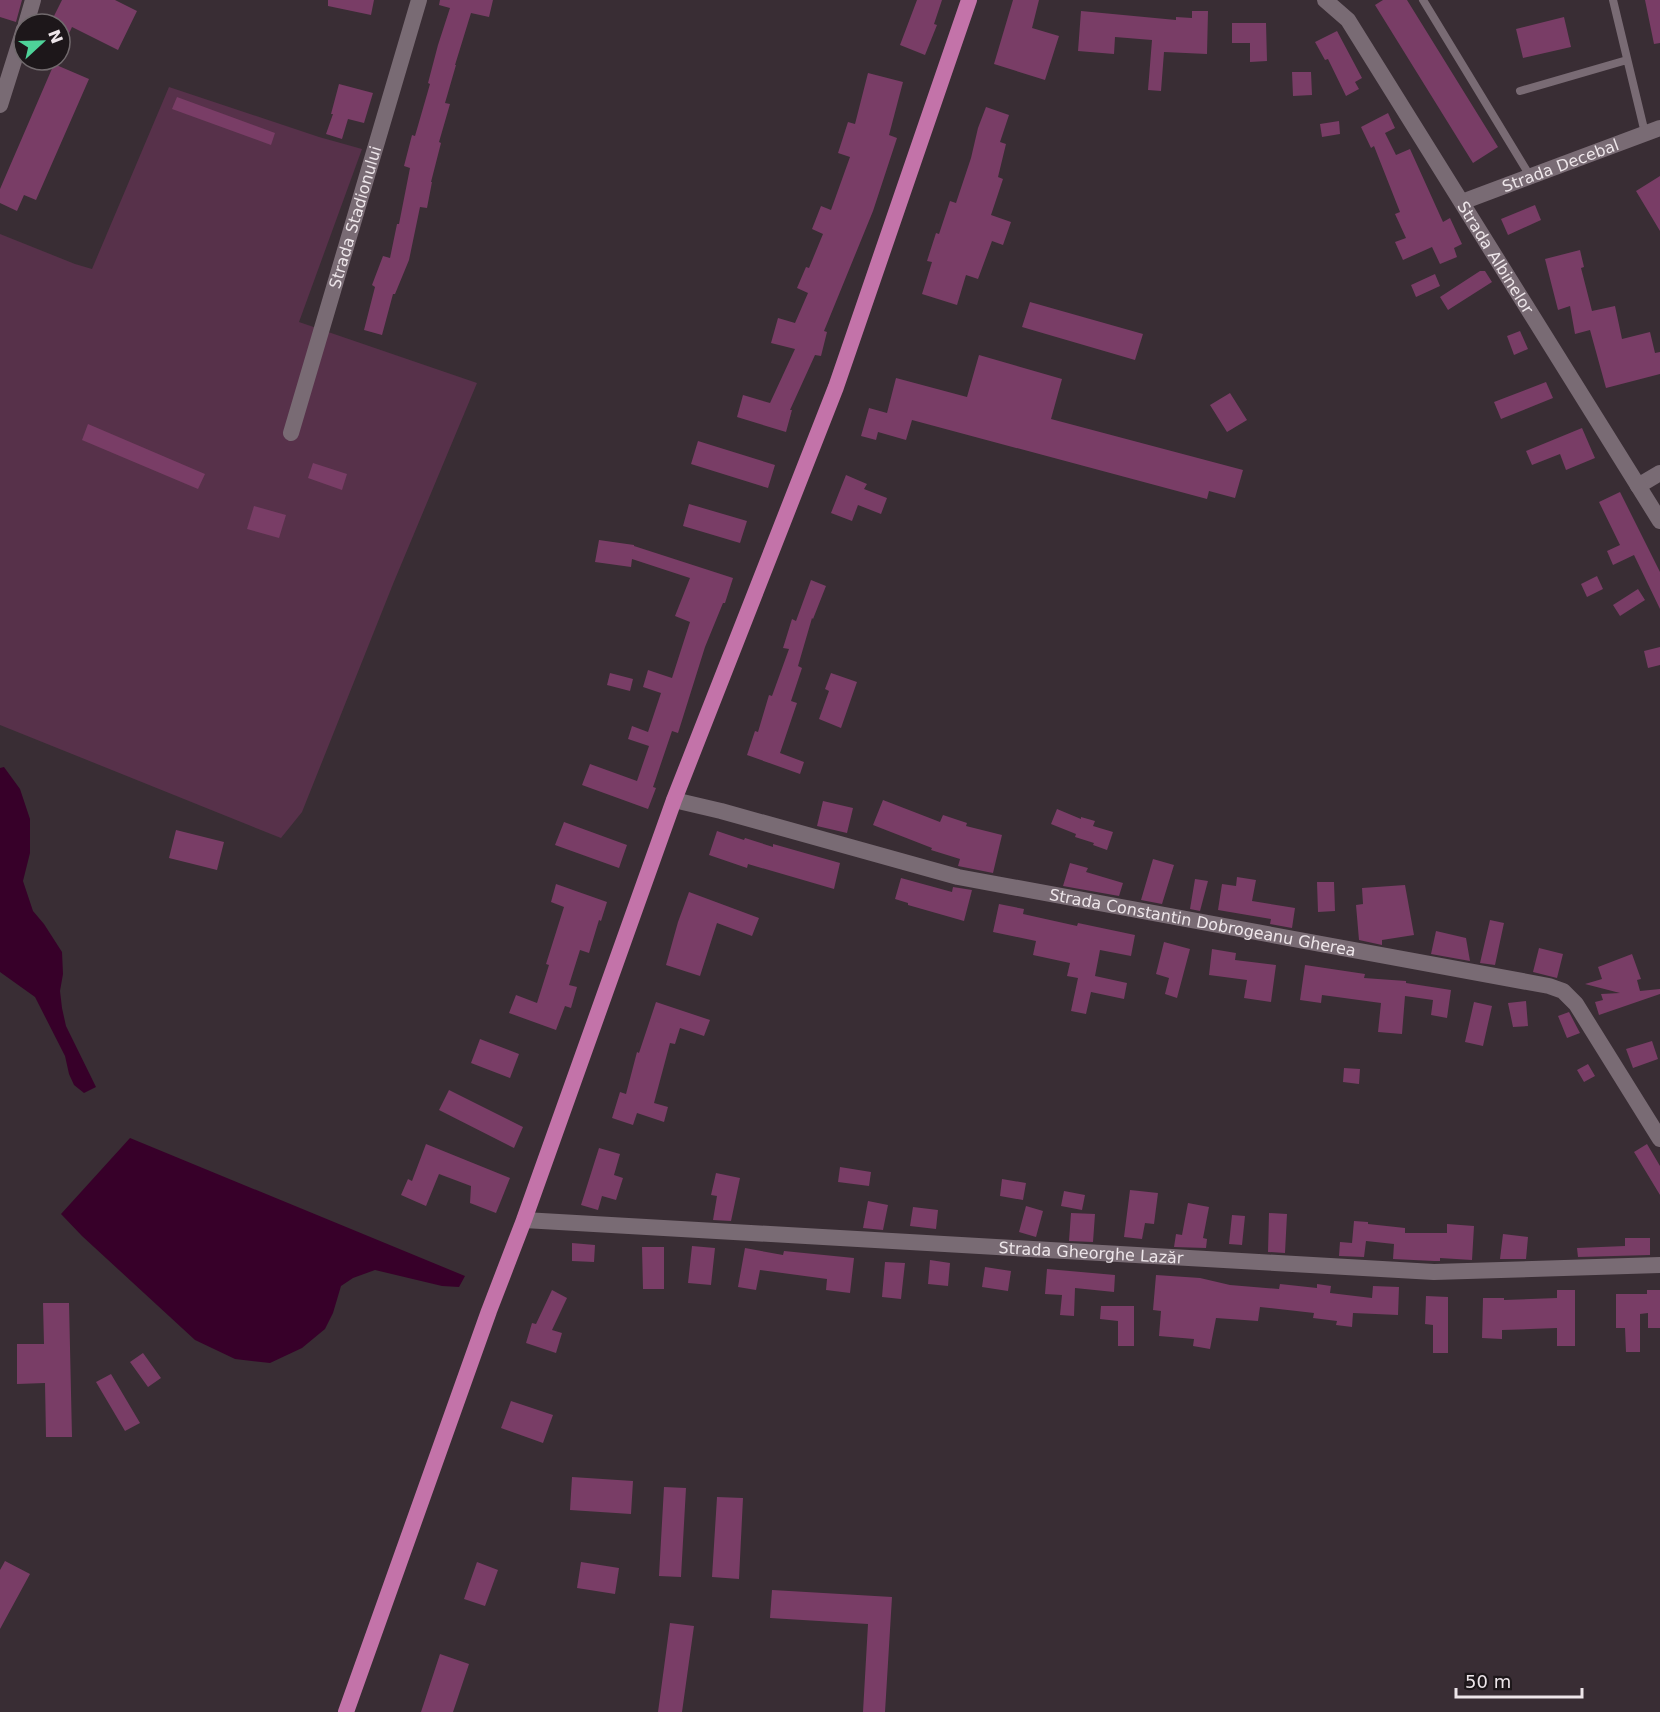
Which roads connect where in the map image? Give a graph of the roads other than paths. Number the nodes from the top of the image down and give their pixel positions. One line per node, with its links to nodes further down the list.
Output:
1 (419, 0): 13 (street, Strada Stadionului)
2 (969, 0): 17 (main road)
3 (1325, 0): 12 (street, Strada Albinelor)
4 (1423, 0): 11 (lane)
5 (1613, 0): 6 (lane)
6 (1627, 60): 8 (lane); 10 (lane)
7 (12, 67): 9 (street)
8 (1520, 91)
9 (1, 102)
10 (1653, 130): 11 (street, Strada Decebal)
11 (1530, 176): 12 (street, Strada Decebal)
12 (1461, 202): 15 (street, Strada Albinelor)
13 (291, 433)
14 (1660, 473): 15 (street)
15 (1638, 486): 16 (street, Strada Albinelor)
16 (1660, 521)
17 (674, 800): 18 (street, Strada Constantin Dobrogeanu Gherea); 19 (main road)
18 (1660, 1139)
19 (524, 1220): 20 (street, Strada Gheorghe Lazăr); 21 (main road)
20 (1660, 1265)
21 (346, 1712)

